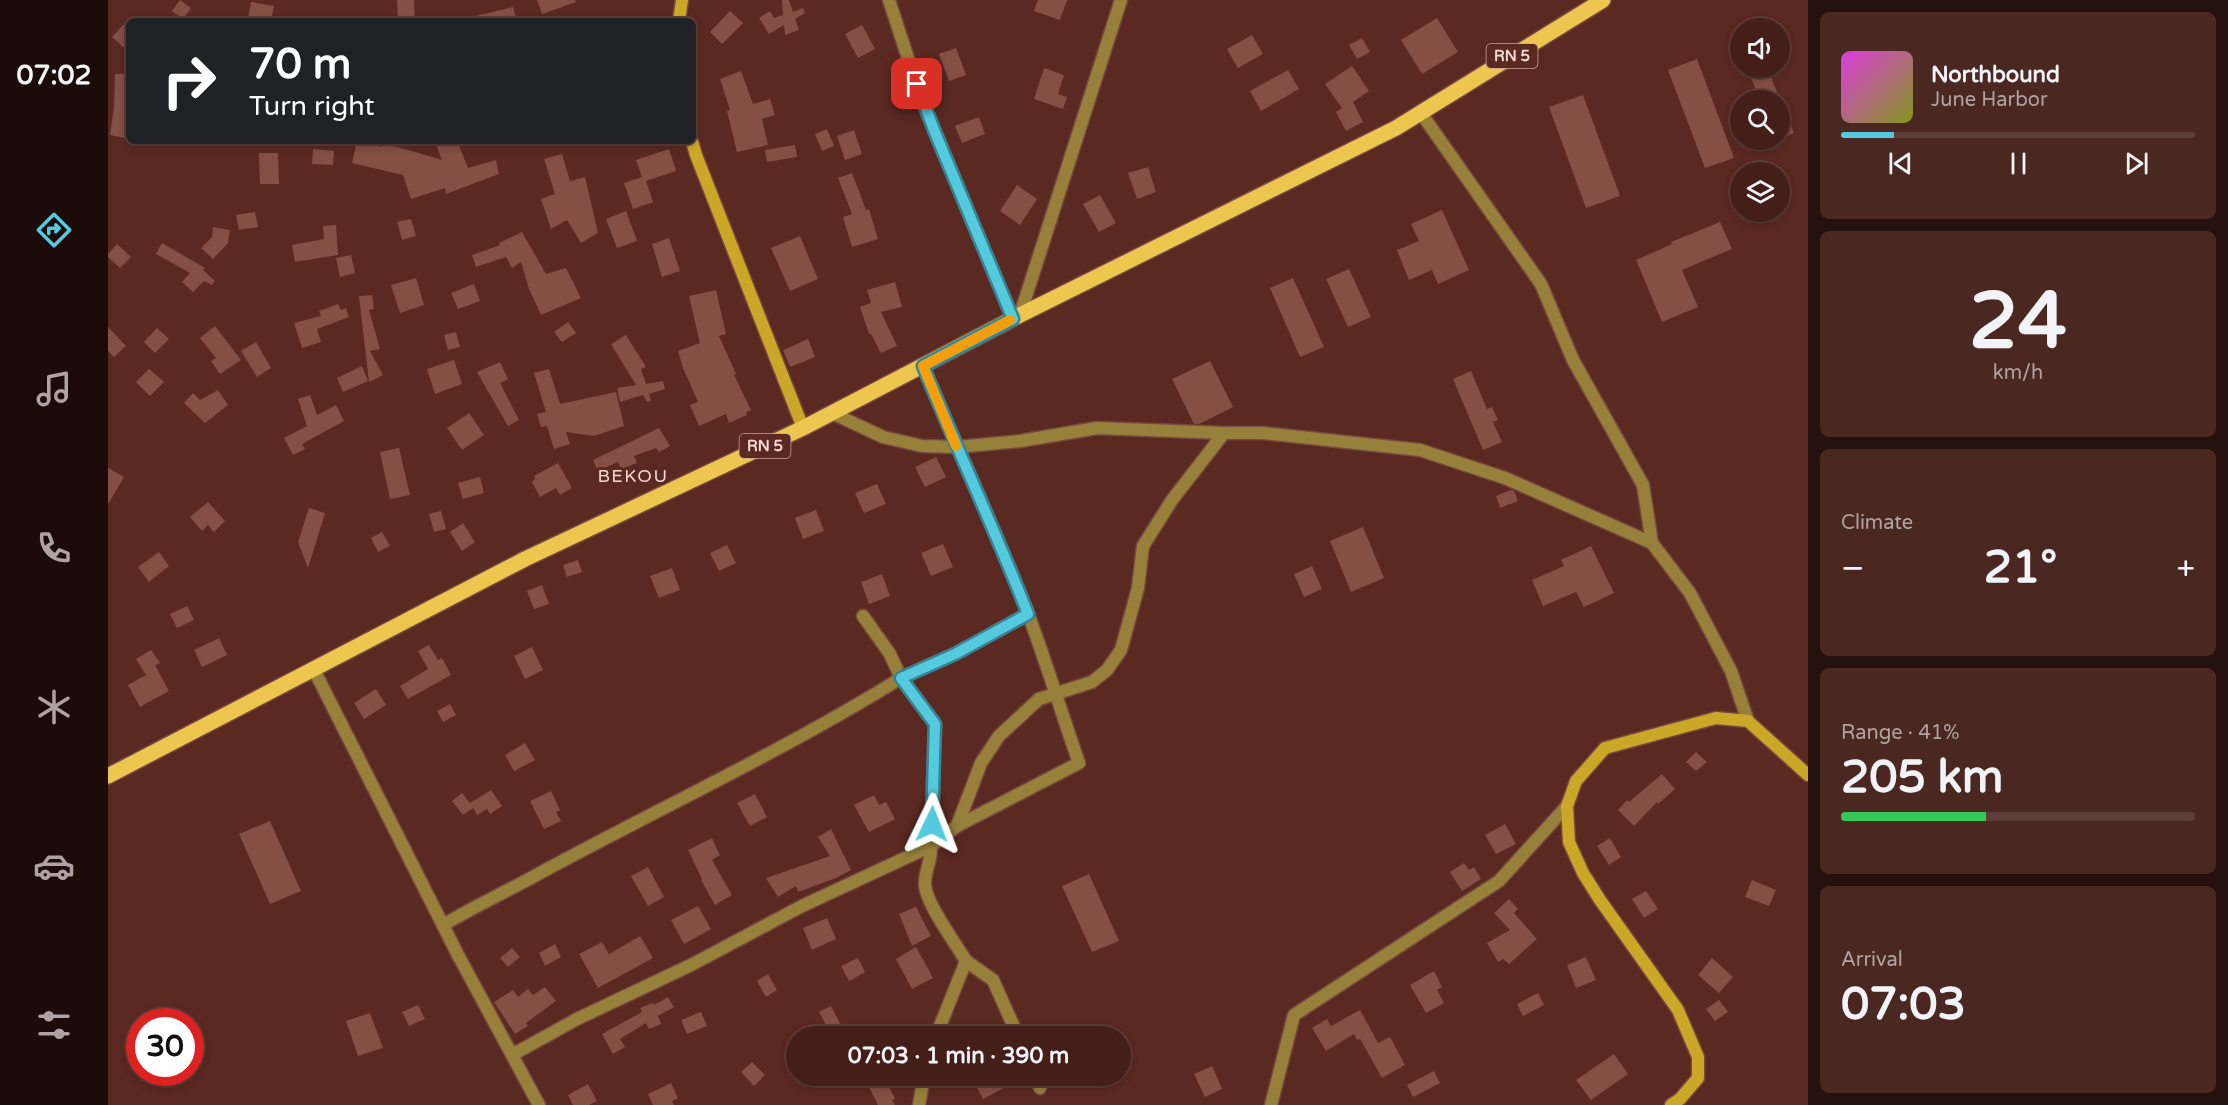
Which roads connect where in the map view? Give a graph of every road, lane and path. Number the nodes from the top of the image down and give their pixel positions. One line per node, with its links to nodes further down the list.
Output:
1 (682, 0): 5 (street)
2 (889, 0): 8 (street)
3 (1121, 0): 8 (street)
4 (1603, 0): 6 (main road, RN 5)
5 (679, 18)
6 (1421, 112): 8 (main road, RN 5); 14 (street)
7 (693, 144): 11 (street)
8 (1017, 317): 9 (main road, RN 5)
9 (923, 366): 10 (main road, RN 5); 13 (street)
10 (832, 413): 11 (main road, RN 5); 13 (street)
11 (803, 428): 17 (main road, RN 5)
12 (1224, 433): 13 (street); 14 (street); 19 (street)
13 (957, 447): 15 (street)
14 (1652, 543): 20 (street)
15 (1028, 614): 18 (street); 19 (street)
16 (863, 616): 18 (street)
17 (313, 668): 22 (main road, RN 5); 26 (street)
18 (901, 678): 25 (street); 26 (street)
19 (1055, 694): 24 (street); 24 (street)
20 (1748, 721): 21 (street); 23 (street)
21 (1808, 775)
22 (108, 776)
23 (1567, 806): 34 (street); 35 (street)
24 (957, 826): 25 (street)
25 (931, 846): 27 (street); 30 (street)
26 (443, 925): 30 (street)
27 (966, 961): 28 (street); 29 (street)
28 (940, 1026)
29 (1014, 1026)
30 (512, 1055): 32 (street)
31 (922, 1086): 33 (street)
32 (539, 1105)
33 (919, 1105)
34 (1271, 1105)
35 (1671, 1105)

